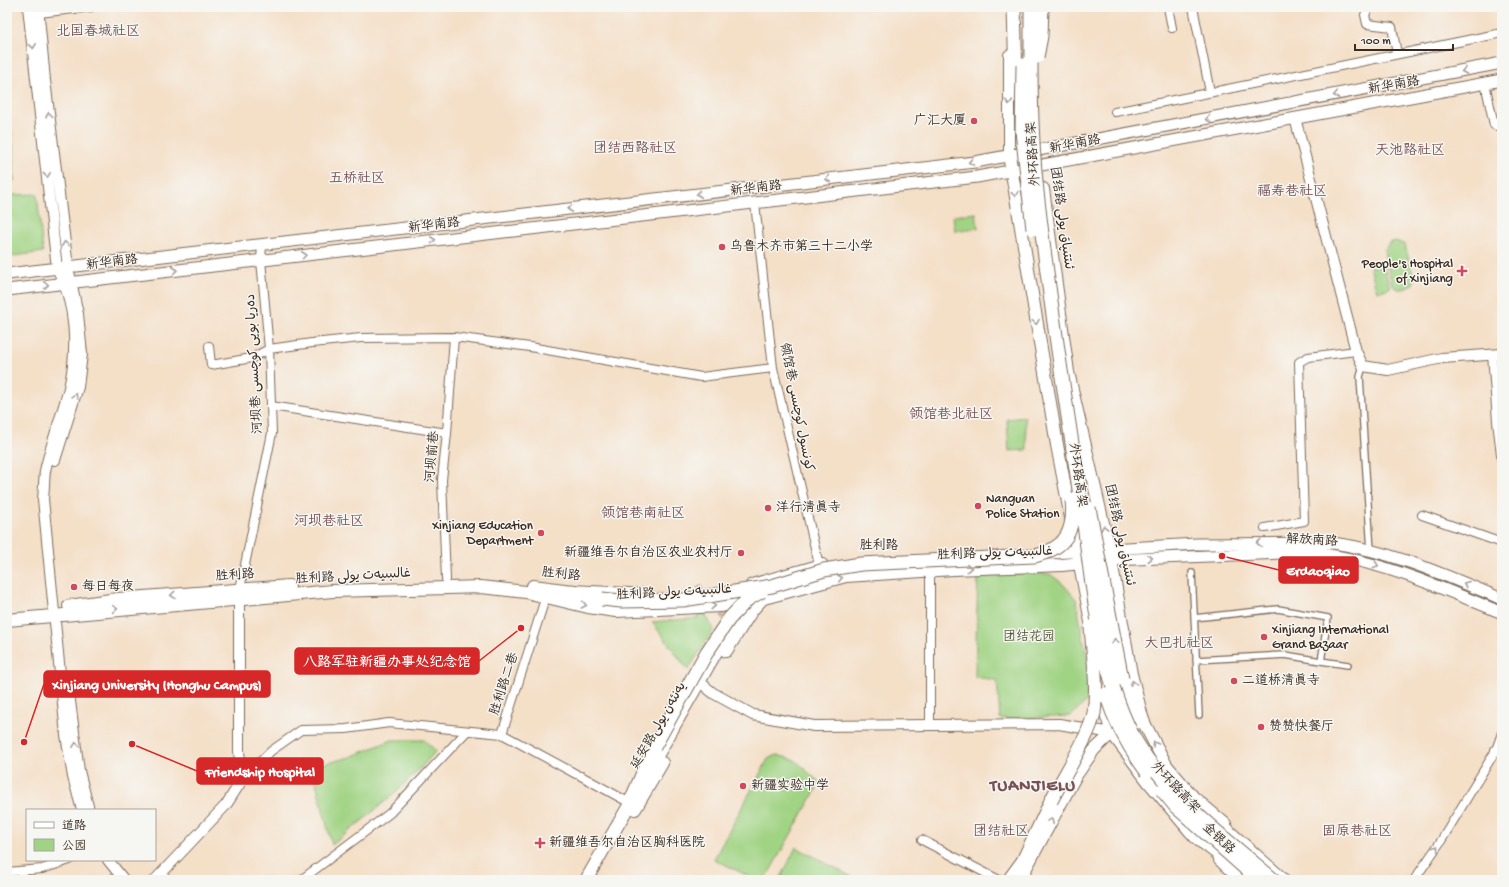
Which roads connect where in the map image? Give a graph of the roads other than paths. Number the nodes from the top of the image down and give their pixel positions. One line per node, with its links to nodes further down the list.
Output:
1 (28, 7): 34 (street, one-way to 34)
2 (92, 7): 12 (street)
3 (1009, 7): 26 (street, one-way to 26)
4 (1014, 7): 21 (highway, bridge)
5 (1023, 7): 21 (highway, 外环路高架, bridge)
6 (1031, 7): 18 (highway, 外环路高架, bridge)
7 (1036, 7): 25 (street)
8 (1042, 7): 18 (highway, bridge)
9 (1168, 7): 13 (street)
10 (1193, 7): 20 (street)
11 (1369, 7): 15 (street)
12 (38, 10): 34 (street, one-way to 12)
13 (1172, 28)
14 (1502, 33): 15 (street)
15 (1397, 54): 20 (street)
16 (1502, 63): 25 (main road, 新华南路, one-way to 25)
17 (1502, 80): 19 (main road, 新华南路)
18 (1032, 81): 47 (highway, 外环路高架, bridge)
19 (1485, 84): 23 (main road, 新华南路); 24 (street)
20 (1210, 92): 22 (street)
21 (1022, 111): 49 (highway, 外环路高架, bridge)
22 (1115, 112)
23 (1295, 118): 27 (main road, 新华南路); 41 (street)
24 (1502, 128)
25 (1039, 150): 26 (main road, 新华南路); 27 (main road, 团结路 ئىتتىپاق يولى)
26 (1009, 156): 28 (main road); 29 (main road, 新华南路, one-way to 29)
27 (1040, 166): 28 (main road, 新华南路); 54 (main road, 团结路 ئىتتىپاق يولى, one-way to 27)
28 (1011, 171): 30 (main road, 新华南路); 55 (main road, one-way to 55)
29 (848, 177): 30 (main road); 32 (main road, 新华南路, one-way to 32)
30 (849, 192): 31 (main road, 新华南路)
31 (755, 203): 33 (main road, 新华南路, one-way to 31); 44 (street, 领馆巷 كونسول كوچىسى)
32 (262, 245): 33 (street, 河坝巷 دەريا بويى كوچىسى); 34 (main road, 新华南路)
33 (261, 260): 36 (main road, 新华南路, one-way to 33); 40 (street, 河坝巷 دەريا بويى كوچىسى)
34 (63, 268): 35 (main road, 新华南路); 36 (street)
35 (7, 274)
36 (69, 282): 37 (main road, 新华南路, one-way to 36); 68 (street)
37 (7, 290)
38 (454, 337): 40 (street); 44 (street); 46 (street, 河坝前巷)
39 (209, 346): 40 (street)
40 (269, 349): 45 (street, 河坝巷 دەريا بويى كوچىسى)
41 (1356, 351): 43 (street); 51 (street)
42 (1497, 354): 43 (street); 48 (street)
43 (1363, 366): 53 (street)
44 (773, 368): 56 (street, 领馆巷 كونسول كوچىسى)
45 (271, 406): 46 (street); 63 (street, 河坝巷 دەريا بويى كوچىسى)
46 (447, 433): 59 (street, 河坝前巷)
47 (1072, 440): 80 (highway, one-way to 47, bridge); 110 (highway, 外环路高架, bridge)
48 (1502, 463)
49 (1072, 500): 61 (highway, bridge); 73 (highway, 外环路高架, bridge)
50 (1422, 515): 52 (street)
51 (1265, 528)
52 (1502, 543)
53 (1371, 551): 54 (main road, one-way to 54); 66 (main road, one-way to 53)
54 (1110, 554): 55 (main road, 胜利路 غالىبىيەت يولى); 70 (main road, 解放南路, one-way to 70); 80 (main road, 团结路 ئىتتىپاق يولى, one-way to 54)
55 (1078, 557): 56 (main road, 胜利路); 57 (main road, 胜利路 غالىبىيەت يولى, one-way to 55); 78 (main road)
56 (818, 565): 60 (main road, 胜利路)
57 (930, 570): 65 (main road, 胜利路 غالىبىيەت يولى, one-way to 57); 81 (street)
58 (1192, 573): 71 (street)
59 (446, 579): 62 (main road, 胜利路); 63 (main road, 胜利路)
60 (754, 585): 62 (main road, 胜利路); 67 (main road, 延安路يەنئەن يولى)
61 (772, 586): 62 (highway, bridge); 89 (highway, bridge)
62 (572, 591)
63 (239, 594): 64 (main road, 胜利路 غالىبىيەت يولى); 68 (main road, 胜利路); 88 (street)
64 (546, 596): 67 (main road, 胜利路 غالىبىيەت يولى, one-way to 67); 86 (street, 胜利路二巷)
65 (764, 598): 67 (main road, 胜利路 غالىبىيەت يولى); 77 (main road)
66 (1502, 599)
67 (743, 603): 77 (main road, 延安路يەنئەن يولى)
68 (56, 611): 69 (main road, 胜利路); 72 (main road, 胜利路); 90 (street); 91 (street, one-way to 68)
69 (7, 613)
70 (1502, 613)
71 (1194, 618): 74 (street); 75 (street)
72 (7, 620)
73 (1091, 627): 107 (highway, bridge); 109 (highway, 外环路高架, bridge)
74 (1196, 660): 75 (street); 79 (street)
75 (1321, 660): 76 (street)
76 (1348, 665)
77 (703, 685): 81 (street); 89 (main road, 延安路يەنئەن يولى); 104 (main road)
78 (1101, 696): 82 (main road); 84 (main road, 金银路)
79 (1198, 716)
80 (1143, 720): 84 (main road); 92 (main road, 金银路, one-way to 80)
81 (930, 725): 82 (street)
82 (1087, 730): 84 (street); 106 (main road)
83 (467, 731): 86 (street); 88 (street); 102 (street)
84 (1112, 732): 93 (main road, 金银路); 108 (main road, one-way to 84)
85 (1502, 733): 87 (street)
86 (502, 734): 89 (street)
87 (1499, 750): 113 (street, one-way to 87)
88 (242, 780): 101 (street)
89 (630, 803): 103 (main road, 延安路يەنئەن يولى)
90 (82, 809)
91 (89, 809)
92 (1217, 818): 111 (highway); 112 (main road, 金银路)
93 (1195, 836): 109 (highway)
94 (922, 840): 105 (street)
95 (67, 861): 98 (street)
96 (109, 861): 99 (street)
97 (116, 861): 100 (street)
98 (7, 872)
99 (124, 880)
100 (130, 880)
101 (155, 880)
102 (301, 880)
103 (586, 880)
104 (596, 880)
105 (999, 880)
106 (1006, 880)
107 (1009, 880)
108 (1020, 880)
109 (1249, 880)
110 (1274, 880)
111 (1283, 880)
112 (1289, 880)
113 (1414, 880)

